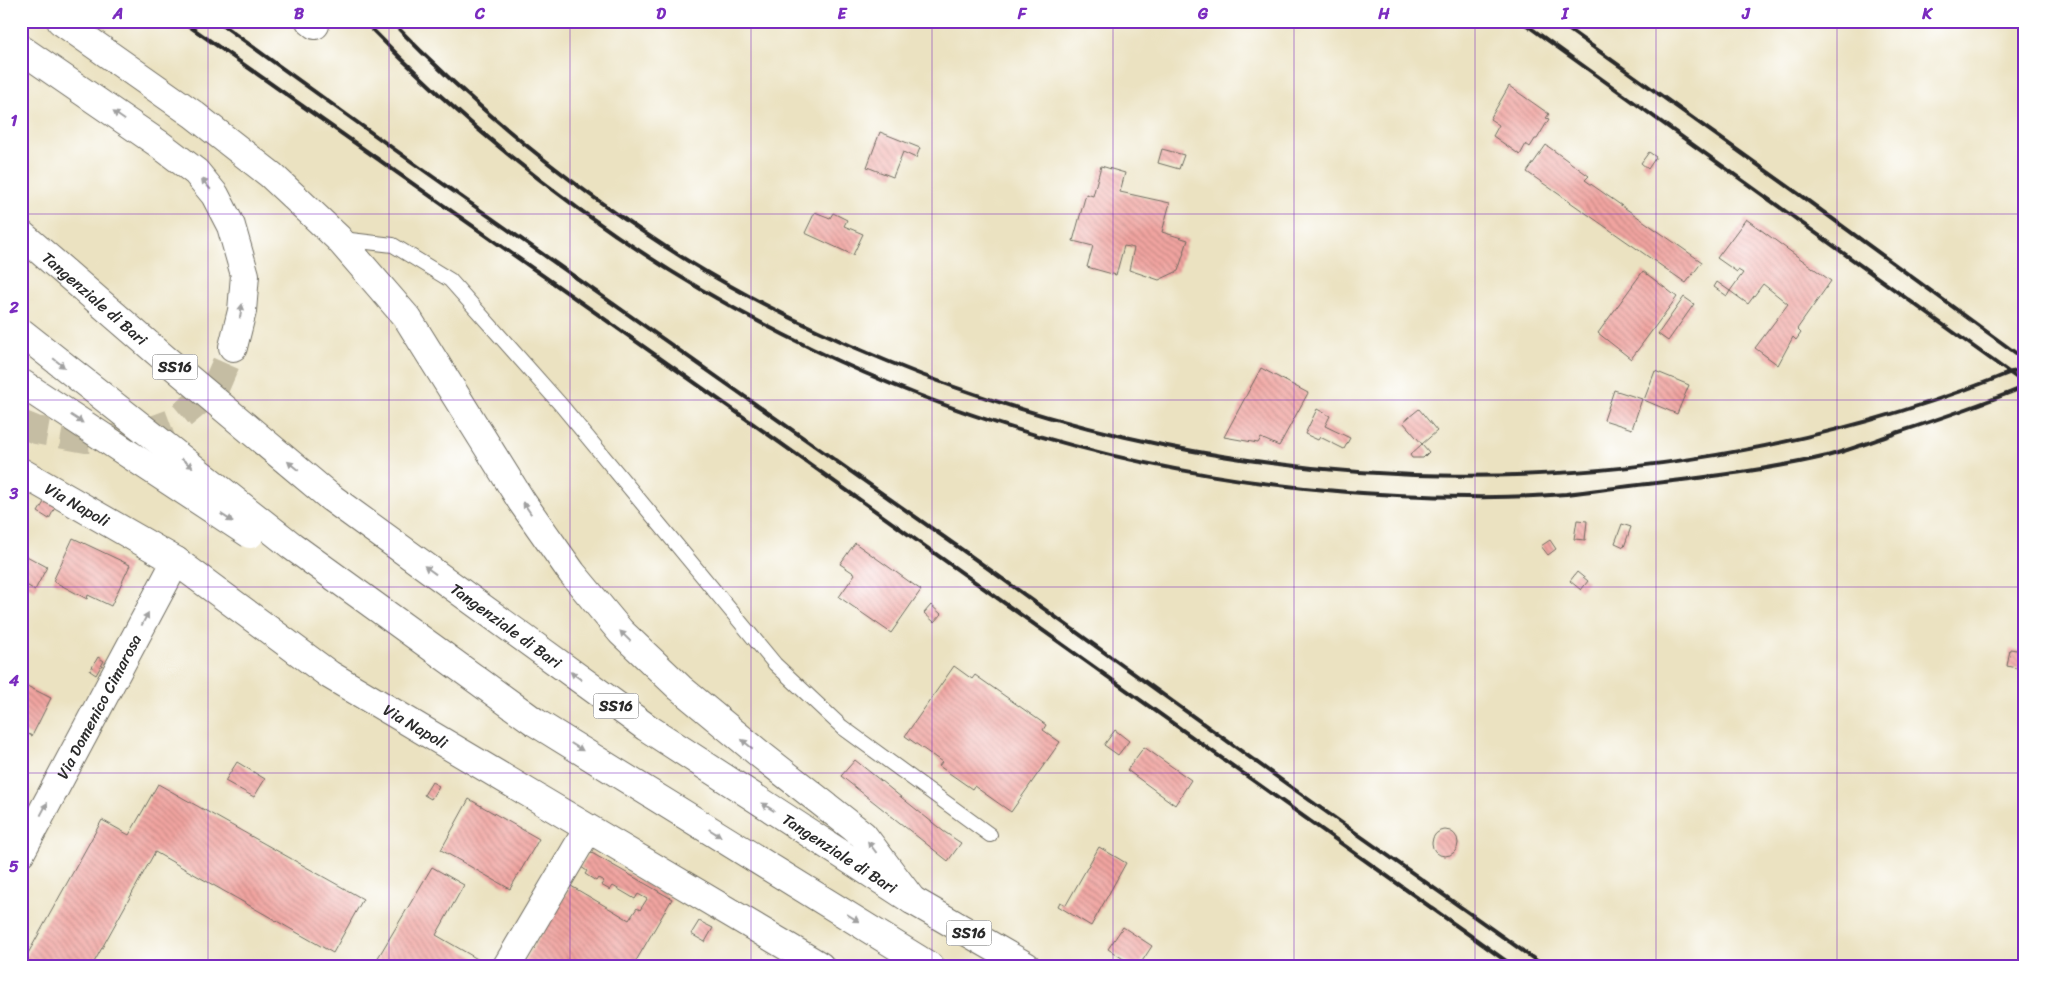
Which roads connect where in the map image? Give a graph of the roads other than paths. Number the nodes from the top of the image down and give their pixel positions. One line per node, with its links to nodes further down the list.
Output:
1 (61, 21): 4 (main road)
2 (21, 49): 6 (main road, one-way to 2)
3 (21, 234): 14 (main road, Tangenziale di Bari / SS16, one-way to 3, bridge)
4 (338, 238): 12 (lane); 14 (main road, one-way to 4)
5 (21, 332): 10 (main road, one-way to 10, bridge)
6 (233, 347)
7 (21, 383): 10 (main road, one-way to 10, bridge)
8 (21, 472): 9 (main road, Via Napoli)
9 (176, 561): 11 (main road, Via Napoli); 13 (main road, Via Domenico Cimarosa, one-way to 9)
10 (535, 722): 17 (main road, one-way to 17)
11 (588, 829): 15 (main road); 16 (main road, Via Napoli)
12 (990, 835)
13 (21, 852)
14 (912, 900): 18 (main road, Tangenziale di Bari / SS16)
15 (507, 966)
16 (820, 966)
17 (929, 966)
18 (1026, 966)

